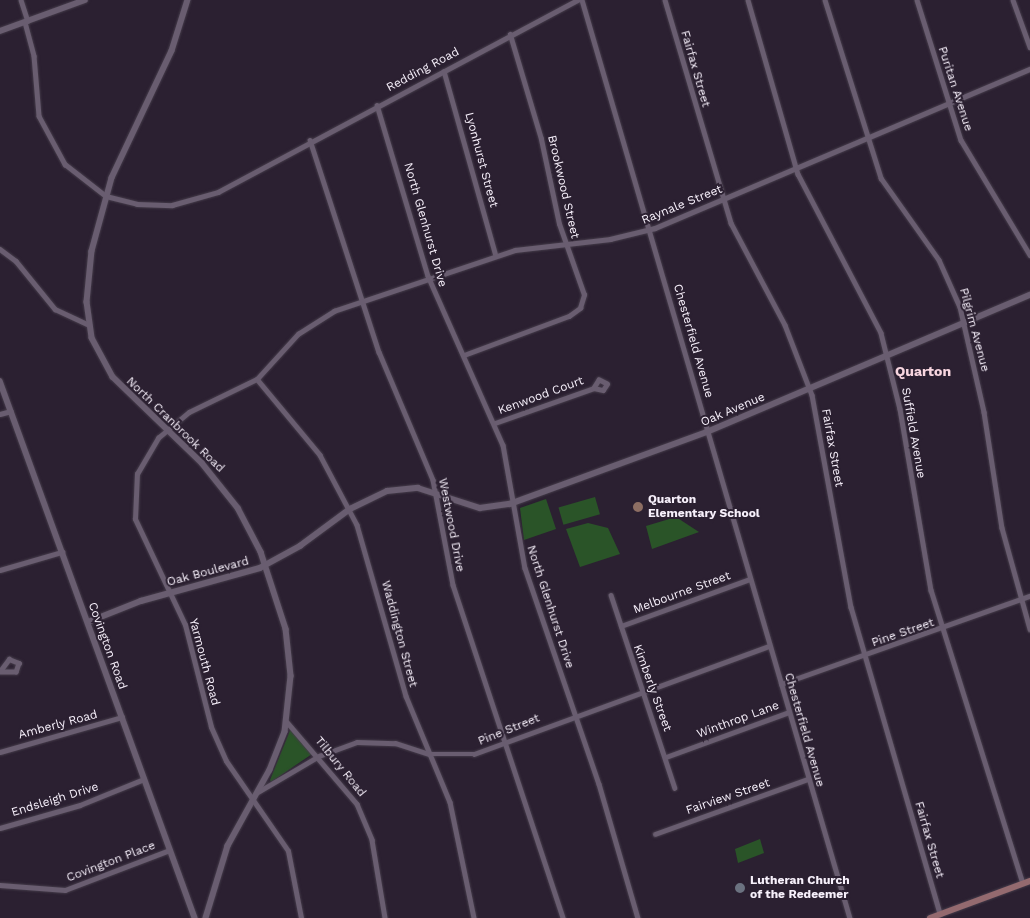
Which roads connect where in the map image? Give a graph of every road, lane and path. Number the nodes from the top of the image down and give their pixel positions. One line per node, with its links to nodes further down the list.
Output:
1 (21, 0): 10 (street)
2 (85, 0): 10 (street)
3 (188, 0): 21 (street, North Cranbrook Road)
4 (580, 0): 12 (street, Redding Road); 23 (street, Chesterfield Avenue)
5 (665, 0): 22 (street, Fairfax Street)
6 (748, 0): 20 (street, Suffield Avenue)
7 (825, 0): 18 (street, Pilgrim Avenue)
8 (917, 0): 16 (street, Puritan Avenue)
9 (1012, 0): 13 (street)
10 (26, 22): 11 (street); 21 (street)
11 (0, 31)
12 (510, 36): 15 (street, Redding Road); 24 (street, Brookwood Street)
13 (1030, 47)
14 (1030, 69): 16 (street, Raynale Street)
15 (444, 71): 17 (street, Redding Road); 27 (street, Lyonhurst Street)
16 (947, 104): 18 (street, Raynale Street); 26 (street, Puritan Avenue)
17 (377, 105): 19 (street, Redding Road); 28 (street, North Glenhurst Drive)
18 (866, 138): 20 (street, Raynale Street); 32 (street, Pilgrim Avenue)
19 (310, 140): 21 (street, Redding Road); 30 (street, Westwood Drive)
20 (796, 168): 22 (street, Raynale Street); 35 (street, Suffield Avenue)
21 (106, 196): 33 (street, North Cranbrook Road)
22 (724, 199): 23 (street, Raynale Street); 39 (street, Fairfax Street)
23 (650, 230): 24 (street, Raynale Street); 44 (street, Chesterfield Avenue)
24 (565, 242): 27 (street, Raynale Street); 34 (street, Brookwood Street)
25 (0, 249): 33 (street)
26 (1030, 255)
27 (496, 256): 28 (street, Raynale Street)
28 (428, 276): 30 (street, Raynale Street); 34 (street, North Glenhurst Drive)
29 (1030, 295): 32 (street, Oak Avenue)
30 (361, 301): 31 (street, Raynale Street); 45 (street, Westwood Drive)
31 (329, 314): 36 (street, Yarmouth Road)
32 (965, 323): 35 (street, Oak Avenue); 55 (street, Pilgrim Avenue)
33 (89, 325): 43 (street, North Cranbrook Road)
34 (464, 355): 42 (street, North Glenhurst Drive)
35 (887, 356): 39 (street, Oak Avenue); 59 (street, Suffield Avenue)
36 (257, 379): 43 (street, Yarmouth Road); 47 (street, Waddington Street)
37 (0, 381): 40 (street, Covington Road)
38 (594, 388): 42 (street, Kenwood Court)
39 (810, 389): 44 (street, Oak Avenue); 61 (street, Fairfax Street)
40 (11, 410): 41 (street); 48 (street, Covington Road)
41 (0, 414)
42 (495, 424): 46 (street, North Glenhurst Drive)
43 (166, 429): 49 (street, North Cranbrook Road); 52 (street, Yarmouth Road)
44 (707, 432): 46 (street, Oak Avenue); 51 (street, Chesterfield Avenue)
45 (436, 494): 46 (street, Oak Avenue); 47 (street, Oak Boulevard); 68 (street, Westwood Drive)
46 (514, 502): 65 (street, North Glenhurst Drive)
47 (350, 509): 49 (street, Oak Boulevard); 70 (street, Waddington Street)
48 (62, 552): 50 (street); 56 (street, Covington Road)
49 (266, 565): 52 (street, Oak Boulevard); 67 (street, North Cranbrook Road)
50 (0, 570)
51 (750, 579): 57 (street, Melbourne Street); 60 (street, Chesterfield Avenue)
52 (171, 593): 56 (street, Oak Boulevard); 77 (street, Yarmouth Road)
53 (611, 595): 57 (street, Kimberly Street)
54 (1030, 596): 55 (street, Pine Street)
55 (1020, 600): 58 (street, Pilgrim Avenue); 59 (street, Pine Street)
56 (88, 622): 66 (street, Covington Road)
57 (621, 626): 63 (street, Kimberly Street)
58 (1030, 629)
59 (942, 630): 61 (street, Pine Street); 81 (street, Suffield Avenue)
60 (769, 646): 62 (street, Chesterfield Avenue); 63 (street, Pine Street)
61 (864, 657): 62 (street, Pine Street); 83 (street, Fairfax Street)
62 (781, 684): 64 (street, Chesterfield Avenue)
63 (641, 693): 65 (street, Pine Street); 72 (street, Kimberly Street)
64 (789, 712): 72 (street, Winthrop Lane); 74 (street, Chesterfield Avenue)
65 (572, 716): 68 (street, Pine Street); 90 (street, North Glenhurst Drive)
66 (122, 717): 69 (street, Amberly Road); 73 (street, Covington Road)
67 (287, 722): 71 (street, Tilbury Road); 76 (street, North Cranbrook Road)
68 (503, 742): 70 (street, Pine Street); 89 (street, Westwood Drive)
69 (0, 752)
70 (428, 754): 71 (street, Pine Street); 88 (street, Waddington Street)
71 (319, 756): 76 (street, Pine Street); 87 (street, Tilbury Road)
72 (666, 757): 75 (street, Kimberly Street)
73 (144, 779): 78 (street, Endsleigh Drive); 80 (street, Covington Road)
74 (808, 779): 79 (street, Fairview Street); 91 (street, Chesterfield Avenue)
75 (675, 788)
76 (258, 792): 77 (street, North Cranbrook Road)
77 (252, 803): 85 (street, North Cranbrook Road); 86 (street, Yarmouth Road)
78 (0, 828)
79 (655, 834)
80 (170, 850): 82 (street, Covington Place); 84 (street, Covington Road)
81 (1027, 882): 83 (main road)
82 (0, 885)
83 (940, 914): 92 (main road)
84 (195, 918)
85 (206, 918)
86 (301, 918)
87 (385, 918)
88 (474, 918)
89 (563, 918)
90 (638, 918)
91 (850, 918)
92 (932, 918)

